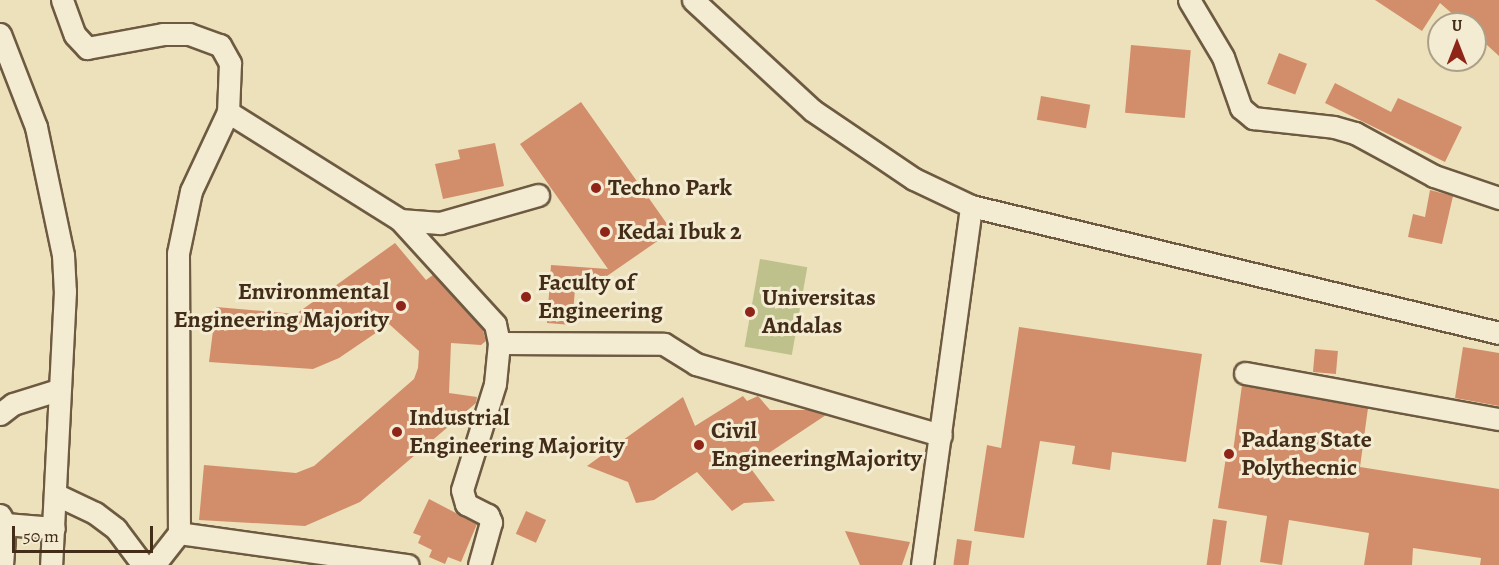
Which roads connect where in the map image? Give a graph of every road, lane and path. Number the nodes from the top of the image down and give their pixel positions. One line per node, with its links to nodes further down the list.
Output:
1 (62, 0): 5 (street)
2 (693, 0): 8 (street)
3 (1189, 0): 7 (street)
4 (0, 34): 13 (street)
5 (228, 112): 9 (street); 20 (street)
6 (538, 195): 9 (street)
7 (1499, 198)
8 (971, 206): 10 (street); 16 (street)
9 (400, 220): 11 (street)
10 (1499, 333)
11 (499, 343): 16 (street); 26 (street)
12 (1245, 373): 15 (street)
13 (58, 390): 14 (street); 17 (street)
14 (0, 414)
15 (1499, 419)
16 (941, 435): 27 (street)
17 (57, 495): 19 (street); 23 (street)
18 (3, 520): 19 (street); 21 (street)
19 (54, 528): 22 (street)
20 (179, 533): 24 (street); 25 (street)
21 (2, 565)
22 (51, 565)
23 (143, 565)
24 (154, 565)
25 (408, 565)
26 (479, 565)
27 (922, 565)

